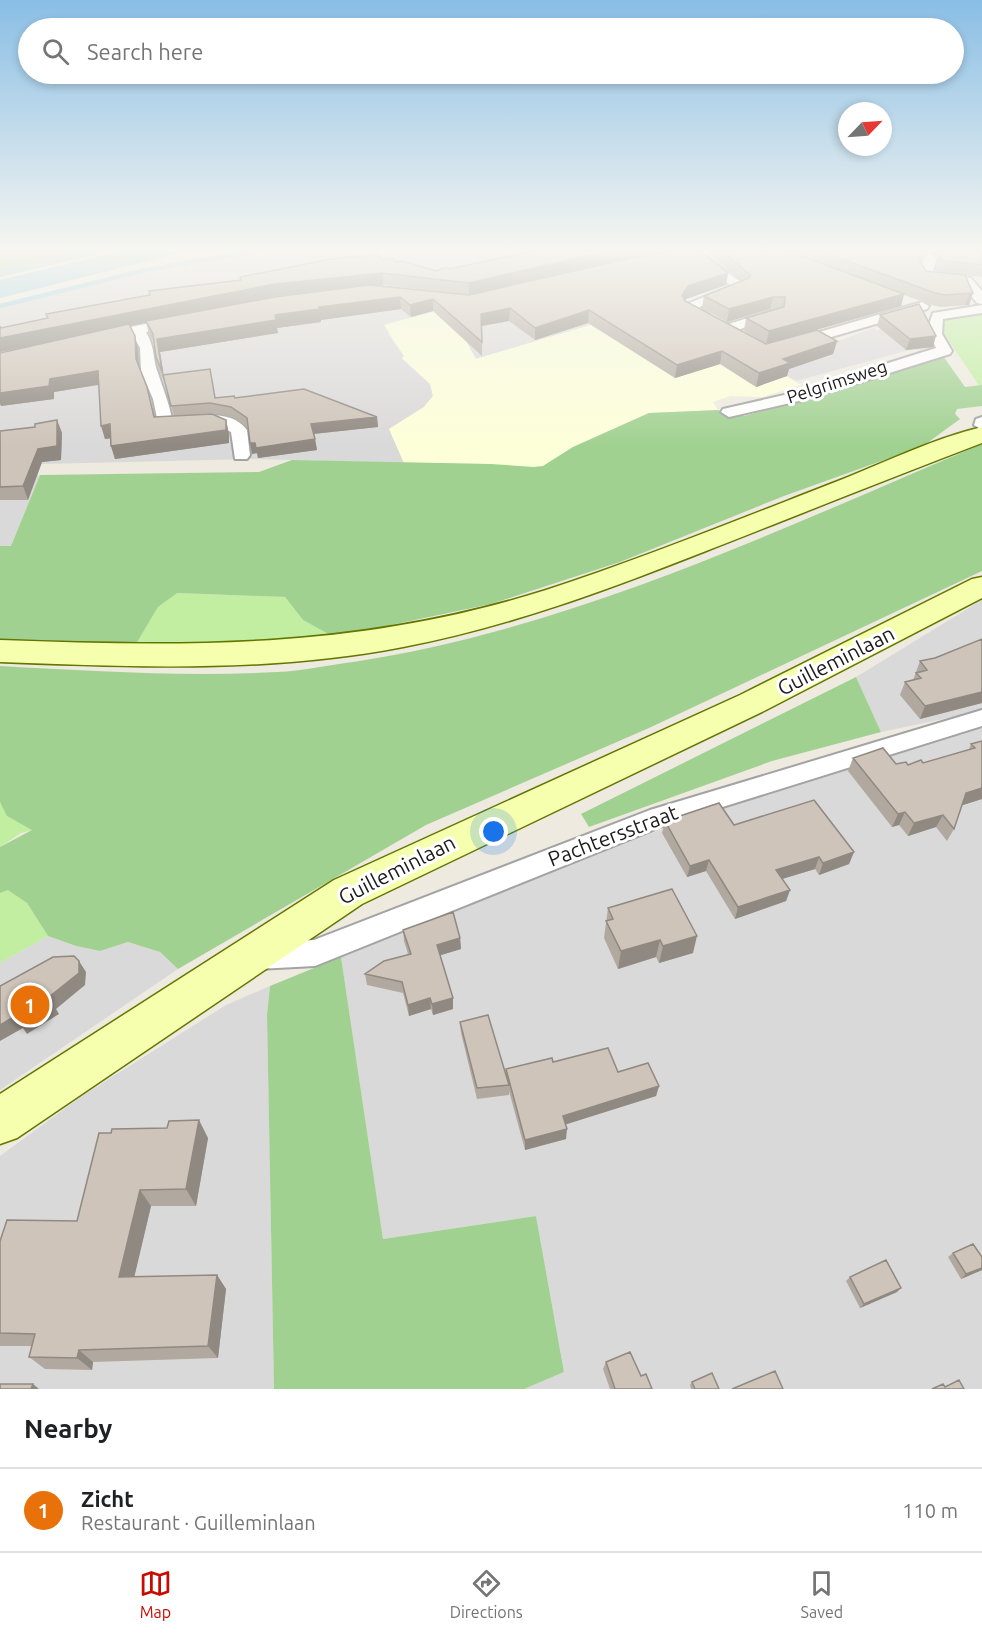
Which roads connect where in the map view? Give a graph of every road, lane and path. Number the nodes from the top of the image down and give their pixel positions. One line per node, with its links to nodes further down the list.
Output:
1 (703, 316): 7 (street)
2 (770, 316): 7 (street)
3 (889, 316): 10 (street)
4 (941, 316): 11 (street, Pelgrimsweg)
5 (191, 318): 6 (street)
6 (137, 329): 9 (street); 13 (street)
7 (724, 330): 8 (street)
8 (742, 340)
9 (83, 342)
10 (785, 347)
11 (729, 412)
12 (982, 434): 15 (main road)
13 (235, 450)
14 (982, 586): 17 (main road, Guilleminlaan)
15 (0, 651)
16 (982, 718): 17 (street, Pachtersstraat)
17 (247, 956): 18 (main road, Guilleminlaan)
18 (0, 1121)

